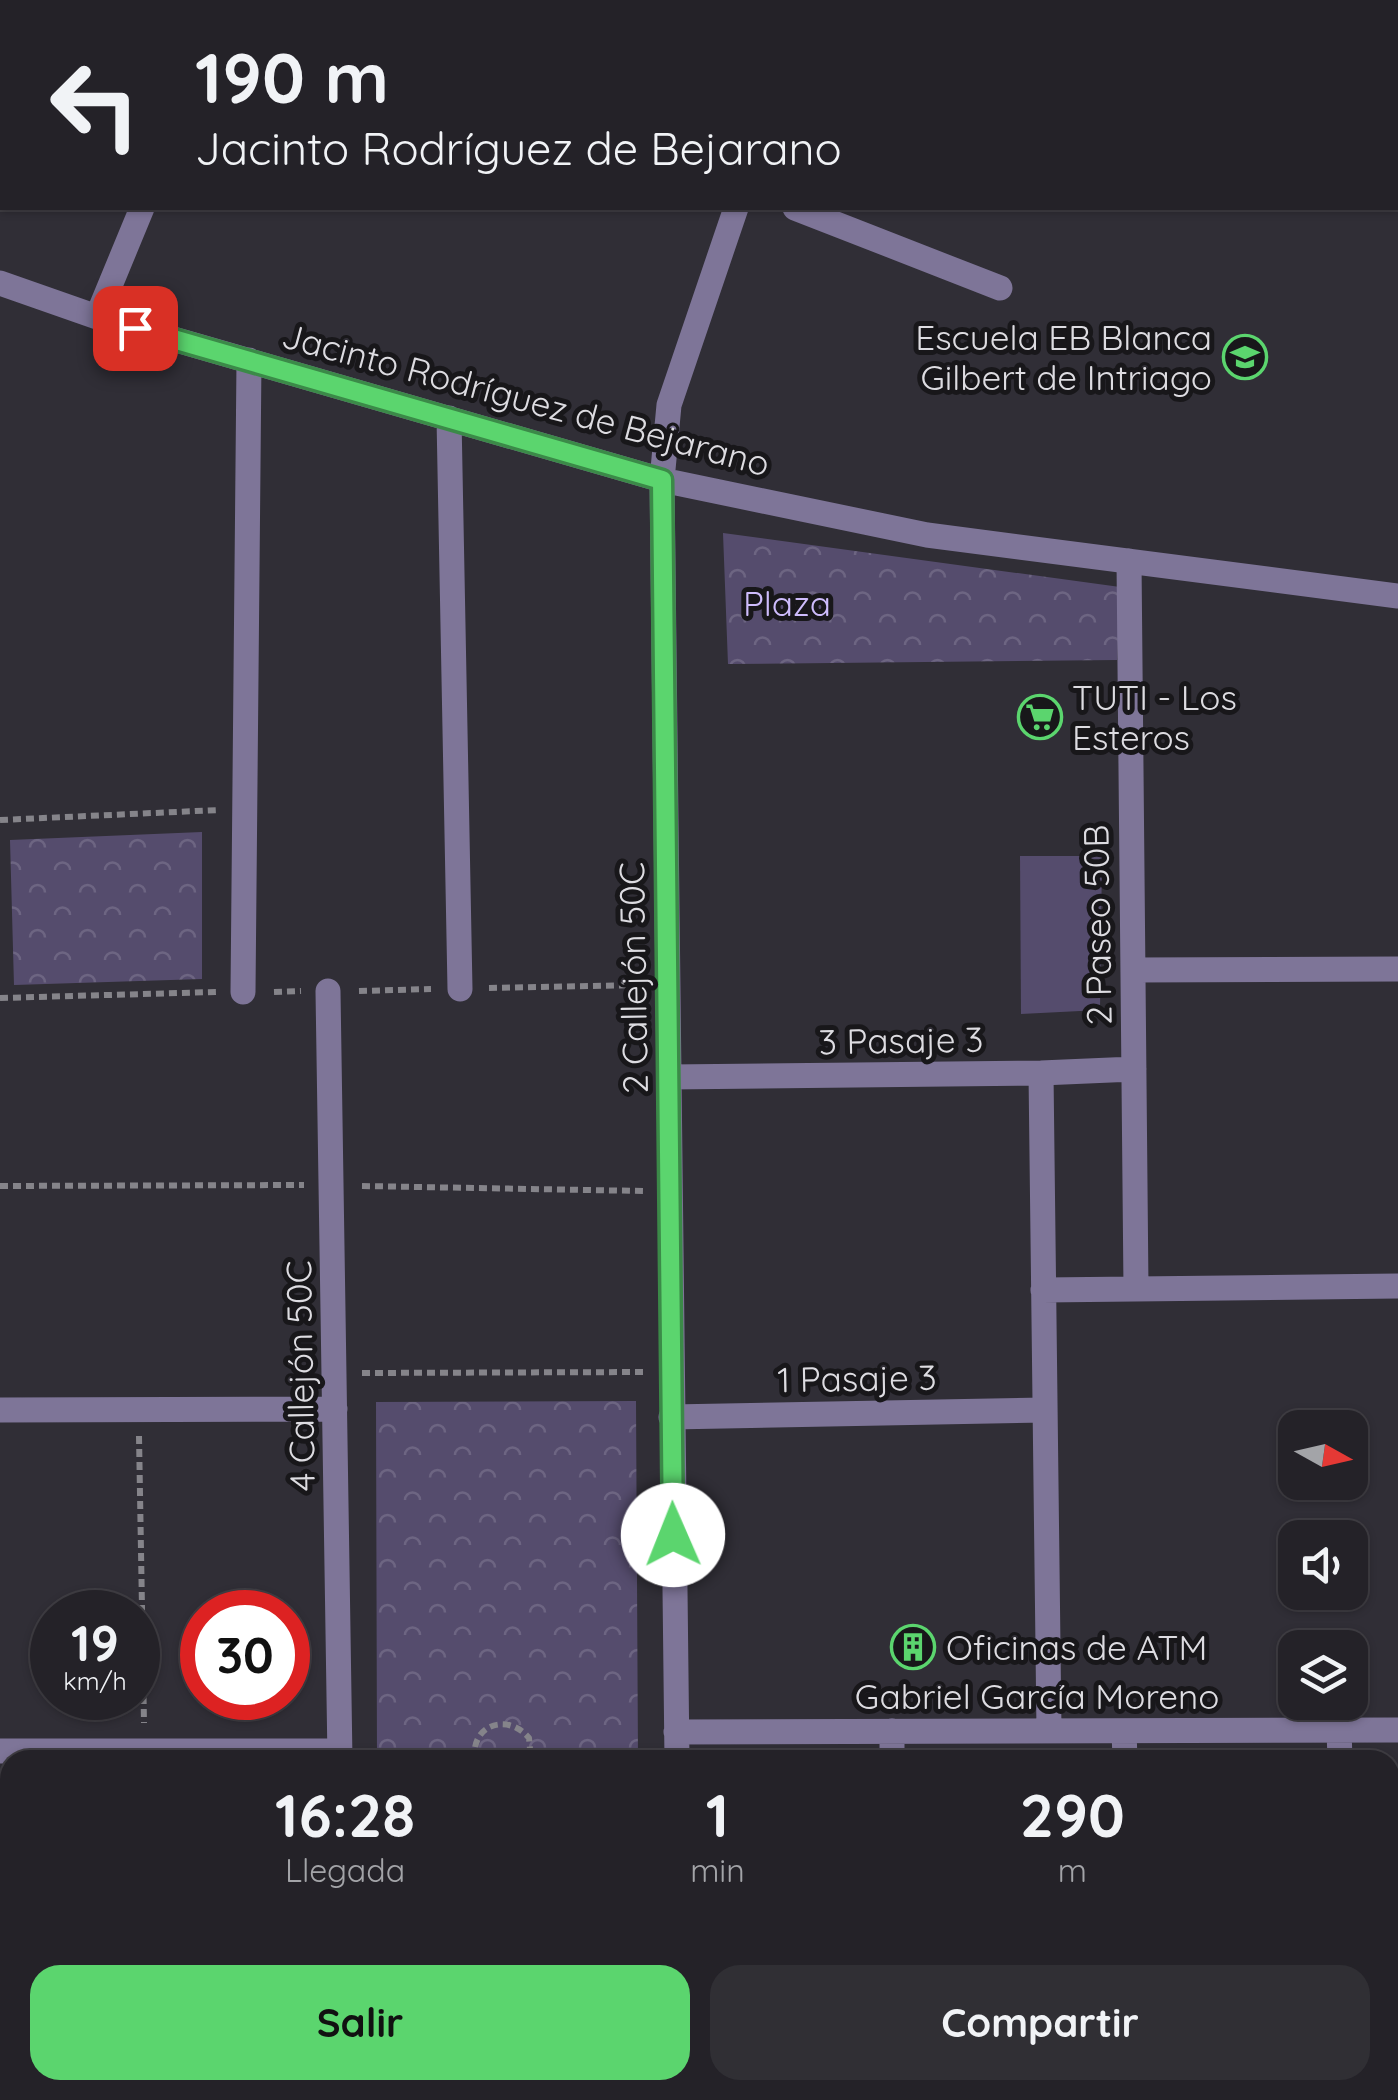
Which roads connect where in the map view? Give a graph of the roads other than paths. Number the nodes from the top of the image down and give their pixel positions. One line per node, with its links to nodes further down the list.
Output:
1 (141, 210): 6 (street)
2 (735, 210): 9 (street, 2 Callejón 50C)
3 (800, 210): 5 (street)
4 (0, 283): 6 (street, Jacinto Rodríguez de Bejarano)
5 (1000, 288)
6 (98, 317): 7 (street, Jacinto Rodríguez de Bejarano)
7 (249, 360): 8 (street, Jacinto Rodríguez de Bejarano); 16 (street)
8 (449, 418): 9 (street, Jacinto Rodríguez de Bejarano); 14 (street)
9 (662, 480): 10 (street, Jacinto Rodríguez de Bejarano); 19 (street, 2 Callejón 50C)
10 (1129, 561): 11 (street, Jacinto Rodríguez de Bejarano); 13 (street, 2 Paseo 50B)
11 (1398, 596)
12 (1398, 969): 13 (street)
13 (1133, 970): 17 (street, 2 Paseo 50B)
14 (460, 988)
15 (328, 991): 23 (street, 4 Callejón 50C)
16 (243, 992)
17 (1134, 1069): 18 (street, 3 Pasaje 3); 21 (street, 2 Paseo 50B)
18 (1041, 1073): 19 (street, 3 Pasaje 3); 22 (street)
19 (669, 1077): 26 (street, 2 Callejón 50C)
20 (1398, 1286): 21 (street)
21 (1136, 1289): 22 (street)
22 (1043, 1290): 25 (street)
23 (335, 1409): 24 (street); 33 (street, 4 Callejón 50C)
24 (0, 1410)
25 (1045, 1410): 26 (street, 1 Pasaje 3); 27 (street)
26 (672, 1416): 32 (street, 2 Callejón 50C)
27 (1049, 1730): 28 (street, Gabriel García Moreno); 31 (street, Gabriel García Moreno)
28 (1124, 1730): 29 (street, Gabriel García Moreno); 36 (street)
29 (1339, 1730): 30 (street, Gabriel García Moreno); 37 (street)
30 (1398, 1730)
31 (892, 1731): 32 (street, Gabriel García Moreno); 35 (street)
32 (676, 1732): 34 (street, 2 Callejón 50C)
33 (340, 1750)
34 (677, 1750)
35 (892, 1750)
36 (1125, 1750)
37 (1340, 1750)

